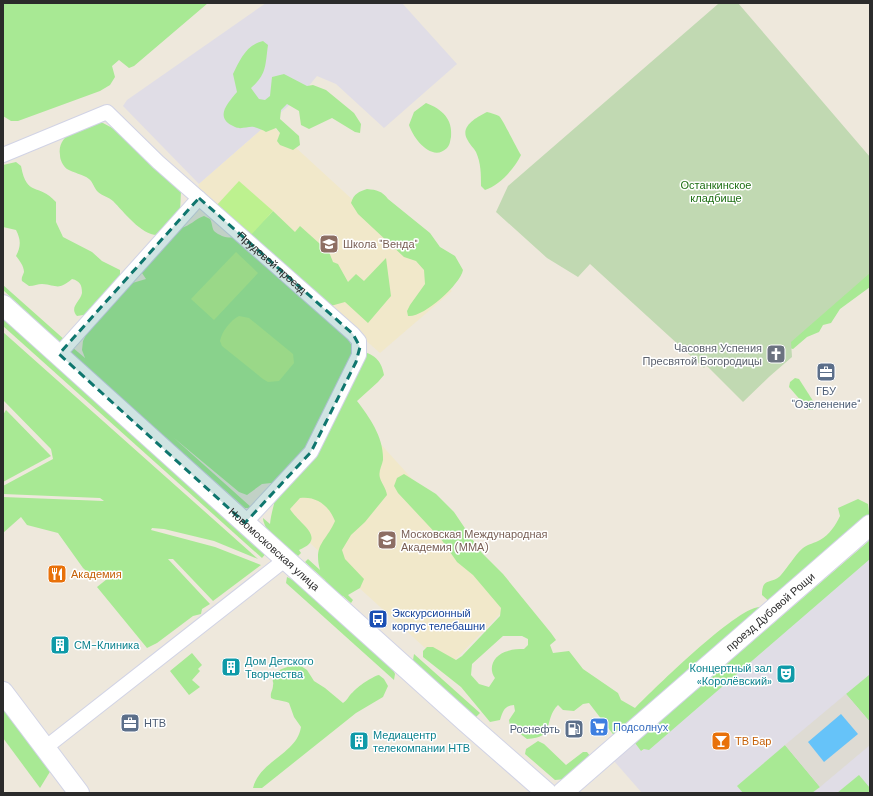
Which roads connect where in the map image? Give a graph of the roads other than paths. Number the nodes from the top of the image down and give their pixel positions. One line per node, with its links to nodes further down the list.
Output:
1 (3, 154): 2 (street, Прудовой проезд)
2 (199, 198): 4 (street); 5 (street, Прудовой проезд)
3 (3, 305): 4 (main road, Новомосковская улица)
4 (59, 354): 5 (main road, Новомосковская улица)
5 (245, 523): 7 (main road, Новомосковская улица)
6 (870, 525): 12 (main road, проезд Дубовой Рощи)
7 (286, 559): 9 (street); 11 (main road, Новомосковская улица)
8 (3, 692): 9 (main road)
9 (45, 748): 10 (main road)
10 (71, 790)
11 (547, 793)
12 (562, 793)

